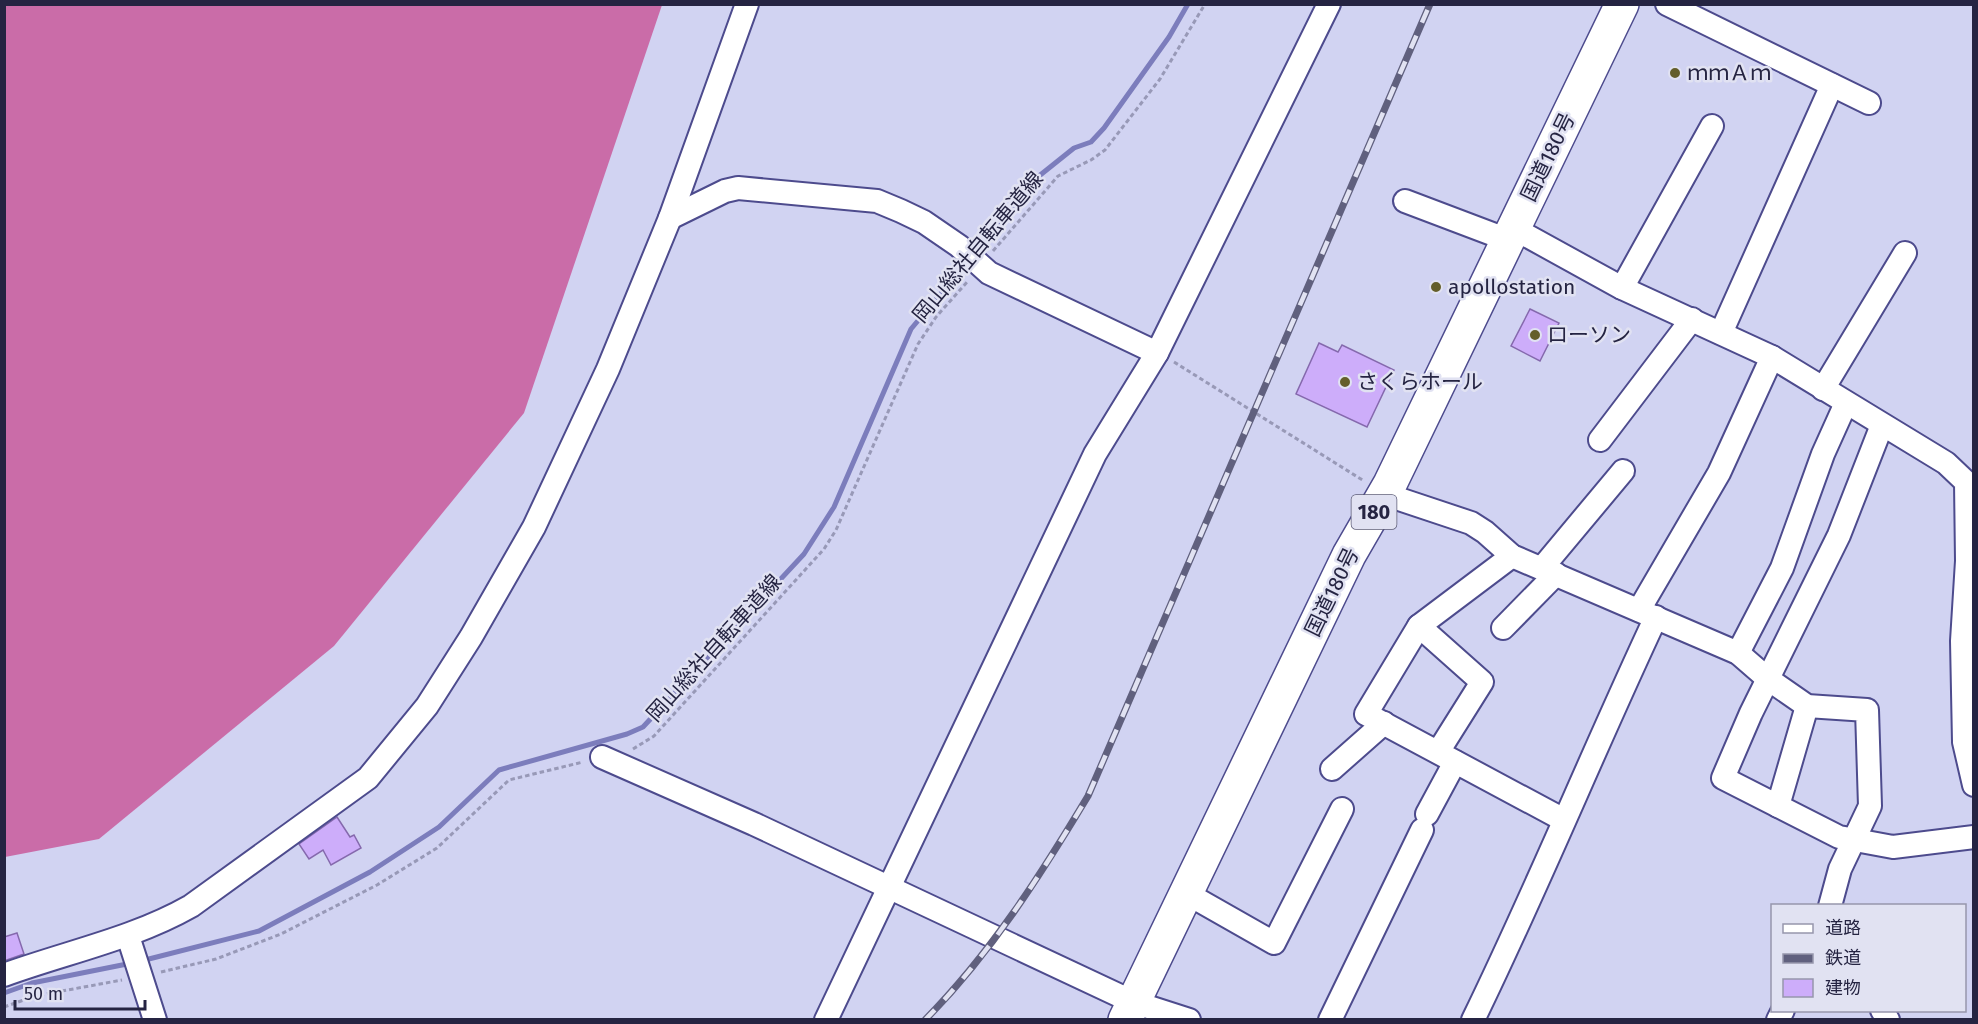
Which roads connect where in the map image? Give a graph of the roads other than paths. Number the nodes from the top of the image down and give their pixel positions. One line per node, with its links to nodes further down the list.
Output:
1 (747, 4): 9 (street)
2 (1329, 4): 15 (street)
3 (1622, 4): 10 (highway, 国道180号 / 180)
4 (1667, 4): 5 (street)
5 (1832, 85): 6 (street); 14 (street)
6 (1869, 103)
7 (1712, 126): 12 (street)
8 (1405, 201): 10 (street)
9 (670, 218): 15 (street); 44 (street)
10 (1510, 234): 12 (street); 22 (highway, 国道180号 / 180)
11 (1905, 253): 17 (street)
12 (1622, 288): 13 (street)
13 (1692, 319): 14 (street); 20 (street)
14 (1721, 333): 16 (street)
15 (1156, 353): 41 (street)
16 (1772, 357): 17 (street); 25 (street)
17 (1823, 389): 18 (street)
18 (1846, 403): 19 (street); 28 (street)
19 (1882, 425): 29 (street); 35 (street)
20 (1600, 440)
21 (1623, 471): 24 (street)
22 (1384, 494): 23 (street); 42 (highway, 国道180号 / 180)
23 (1512, 556): 24 (street); 26 (street)
24 (1549, 571): 25 (street); 27 (street)
25 (1648, 614): 28 (street); 38 (street)
26 (1419, 626): 31 (street); 32 (street)
27 (1503, 628)
28 (1738, 653): 29 (street)
29 (1768, 679): 30 (street); 36 (street)
30 (1807, 706): 36 (street); 40 (street)
31 (1384, 723): 32 (street); 34 (street)
32 (1447, 757): 38 (street); 50 (street)
33 (602, 758): 41 (street)
34 (1332, 769)
35 (1974, 785)
36 (1778, 806): 40 (street)
37 (1342, 809): 42 (street)
38 (1564, 820): 51 (street)
39 (1974, 837): 40 (street)
40 (1855, 840): 43 (street)
41 (888, 888): 46 (street); 48 (street)
42 (1186, 893): 46 (highway, 国道180号 / 180)
43 (1831, 904)
44 (128, 936): 45 (street); 47 (street)
45 (4, 975)
46 (1129, 1011): 49 (street)
47 (155, 1020)
48 (826, 1020)
49 (1189, 1020)
50 (1330, 1020)
51 (1473, 1020)

